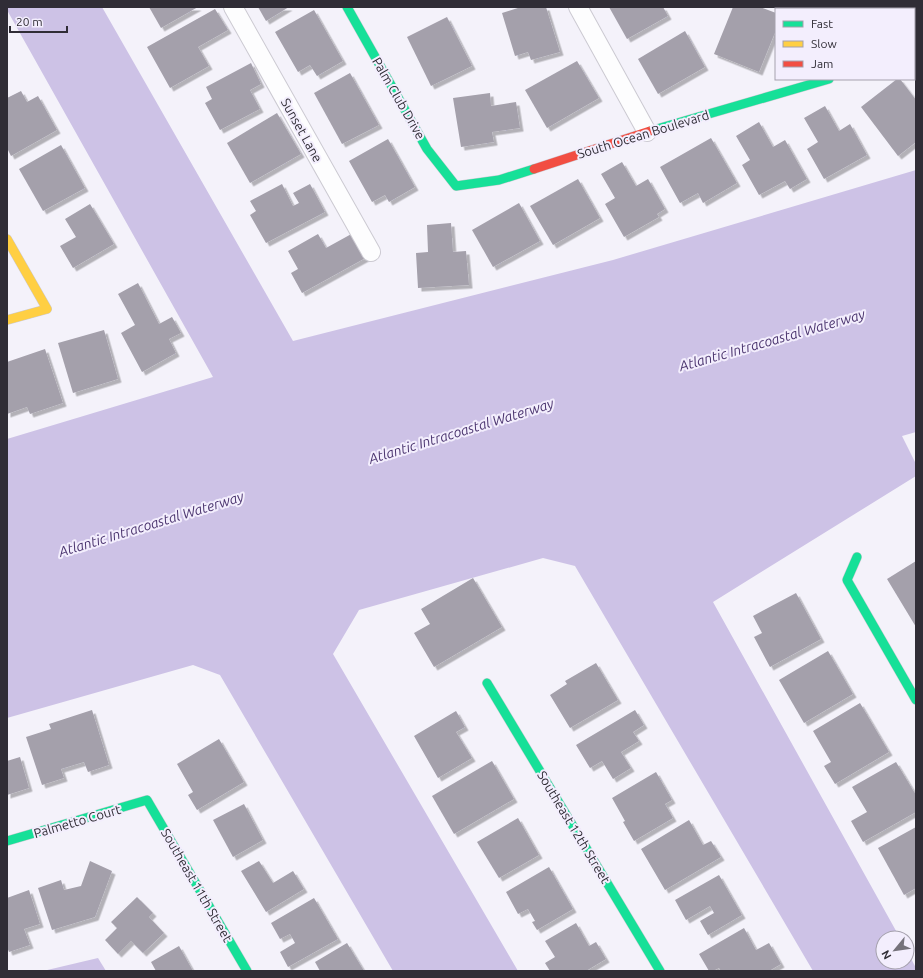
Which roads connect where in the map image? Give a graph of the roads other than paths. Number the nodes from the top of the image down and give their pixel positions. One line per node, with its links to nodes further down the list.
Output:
1 (233, 7): 8 (street, Sunset Lane)
2 (347, 7): 6 (street, Palm Club Drive)
3 (578, 7): 5 (street)
4 (826, 80): 5 (street, South Ocean Boulevard)
5 (646, 132): 6 (street, South Ocean Boulevard)
6 (456, 186)
7 (7, 239): 9 (street)
8 (371, 252)
9 (7, 320)
10 (857, 557): 12 (street)
11 (487, 683): 16 (street, Southeast 12th Street)
12 (916, 700)
13 (147, 800): 14 (street, Palmetto Court); 15 (street, Southeast 11th Street)
14 (7, 841)
15 (247, 971)
16 (660, 971)

